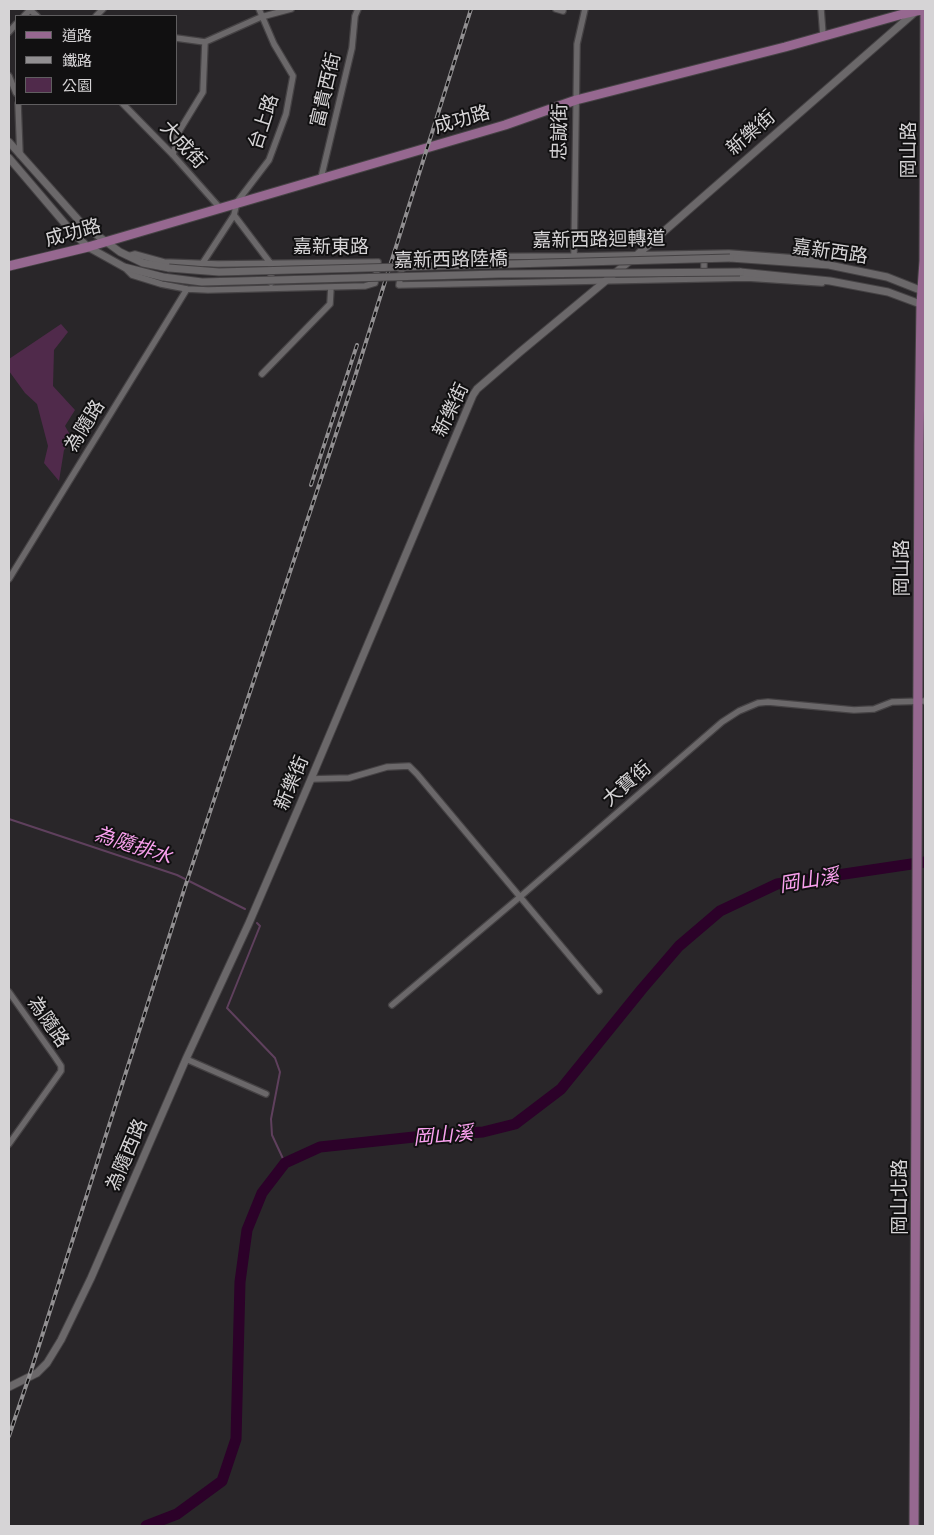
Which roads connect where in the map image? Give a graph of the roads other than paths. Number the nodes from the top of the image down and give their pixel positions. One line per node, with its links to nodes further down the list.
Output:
1 (259, 9): 7 (street, 台上路)
2 (291, 9): 7 (street)
3 (358, 9): 20 (street, 富貴西街)
4 (585, 9): 13 (street, 忠誠街)
5 (821, 9): 8 (street)
6 (923, 10): 8 (main road, 成功路); 27 (street, 新樂街); 45 (main road, 岡山路)
7 (261, 17): 10 (street); 21 (street, 台上路)
8 (823, 35): 13 (main road, 成功路)
9 (178, 38): 10 (street)
10 (205, 42): 18 (street)
11 (9, 76): 12 (street)
12 (15, 91)
13 (576, 100): 20 (main road, 成功路); 29 (street, 忠誠街)
14 (18, 105): 17 (street)
15 (124, 105): 18 (street, 大成街)
16 (9, 142): 17 (street, 嘉新東路)
17 (20, 155): 24 (street, 嘉新東路)
18 (173, 155): 22 (street, 大成街)
19 (9, 158): 25 (street, 嘉新東路)
20 (321, 178): 21 (main road, 成功路)
21 (237, 202): 22 (main road, 成功路); 23 (street, 台上路)
22 (220, 208): 24 (main road, 成功路)
23 (234, 215): 31 (street, 台上路); 32 (street)
24 (104, 241): 25 (main road, 成功路); 28 (street, 嘉新東路)
25 (88, 247): 34 (main road, 成功路); 35 (street, 嘉新東路)
26 (704, 253): 27 (street, 嘉新西路迴轉道); 33 (street, 嘉新西路迴轉道); 39 (street)
27 (638, 254): 29 (street, 嘉新西路迴轉道); 40 (street, 新樂街)
28 (128, 256): 31 (street, 嘉新東路); 36 (street, 嘉新東路)
29 (574, 256): 40 (street, 嘉新西路迴轉道)
30 (730, 258): 33 (street, 嘉新西路); 36 (street, 嘉新西路陸橋, bridge)
31 (202, 264): 32 (street, 嘉新東路)
32 (271, 264): 42 (street, 嘉新東路); 43 (street)
33 (821, 264): 45 (street, 嘉新西路)
34 (9, 266)
35 (124, 267): 38 (street, 嘉新東路); 44 (street, 嘉新東路)
36 (169, 268)
37 (740, 272): 38 (street, 嘉新西路陸橋, bridge); 41 (street, 嘉新西路)
38 (163, 277)
39 (704, 279): 40 (street); 41 (street)
40 (608, 280): 50 (street, 新樂街)
41 (830, 281): 46 (street, 嘉新西路)
42 (331, 287): 43 (street, 嘉新東路); 47 (street)
43 (271, 288): 44 (street, 嘉新東路)
44 (187, 289): 48 (street, 為隨路)
45 (924, 291): 46 (main road)
46 (923, 305): 49 (main road, 岡山路)
47 (262, 374)
48 (9, 580)
49 (922, 701): 51 (main road, 岡山路); 52 (street, 大寶街)
50 (311, 779): 52 (street); 53 (street, 新樂街)
51 (918, 831): 62 (main road, 岡山北路)
52 (521, 896): 55 (street); 56 (street, 大寶街)
53 (249, 923): 57 (street, 為隨西路)
54 (9, 992): 59 (street, 為隨路)
55 (599, 992)
56 (392, 1005)
57 (186, 1059): 58 (street); 60 (street, 為隨西路)
58 (266, 1094)
59 (9, 1144)
60 (12, 1385): 61 (street)
61 (9, 1392)
62 (914, 1526)

